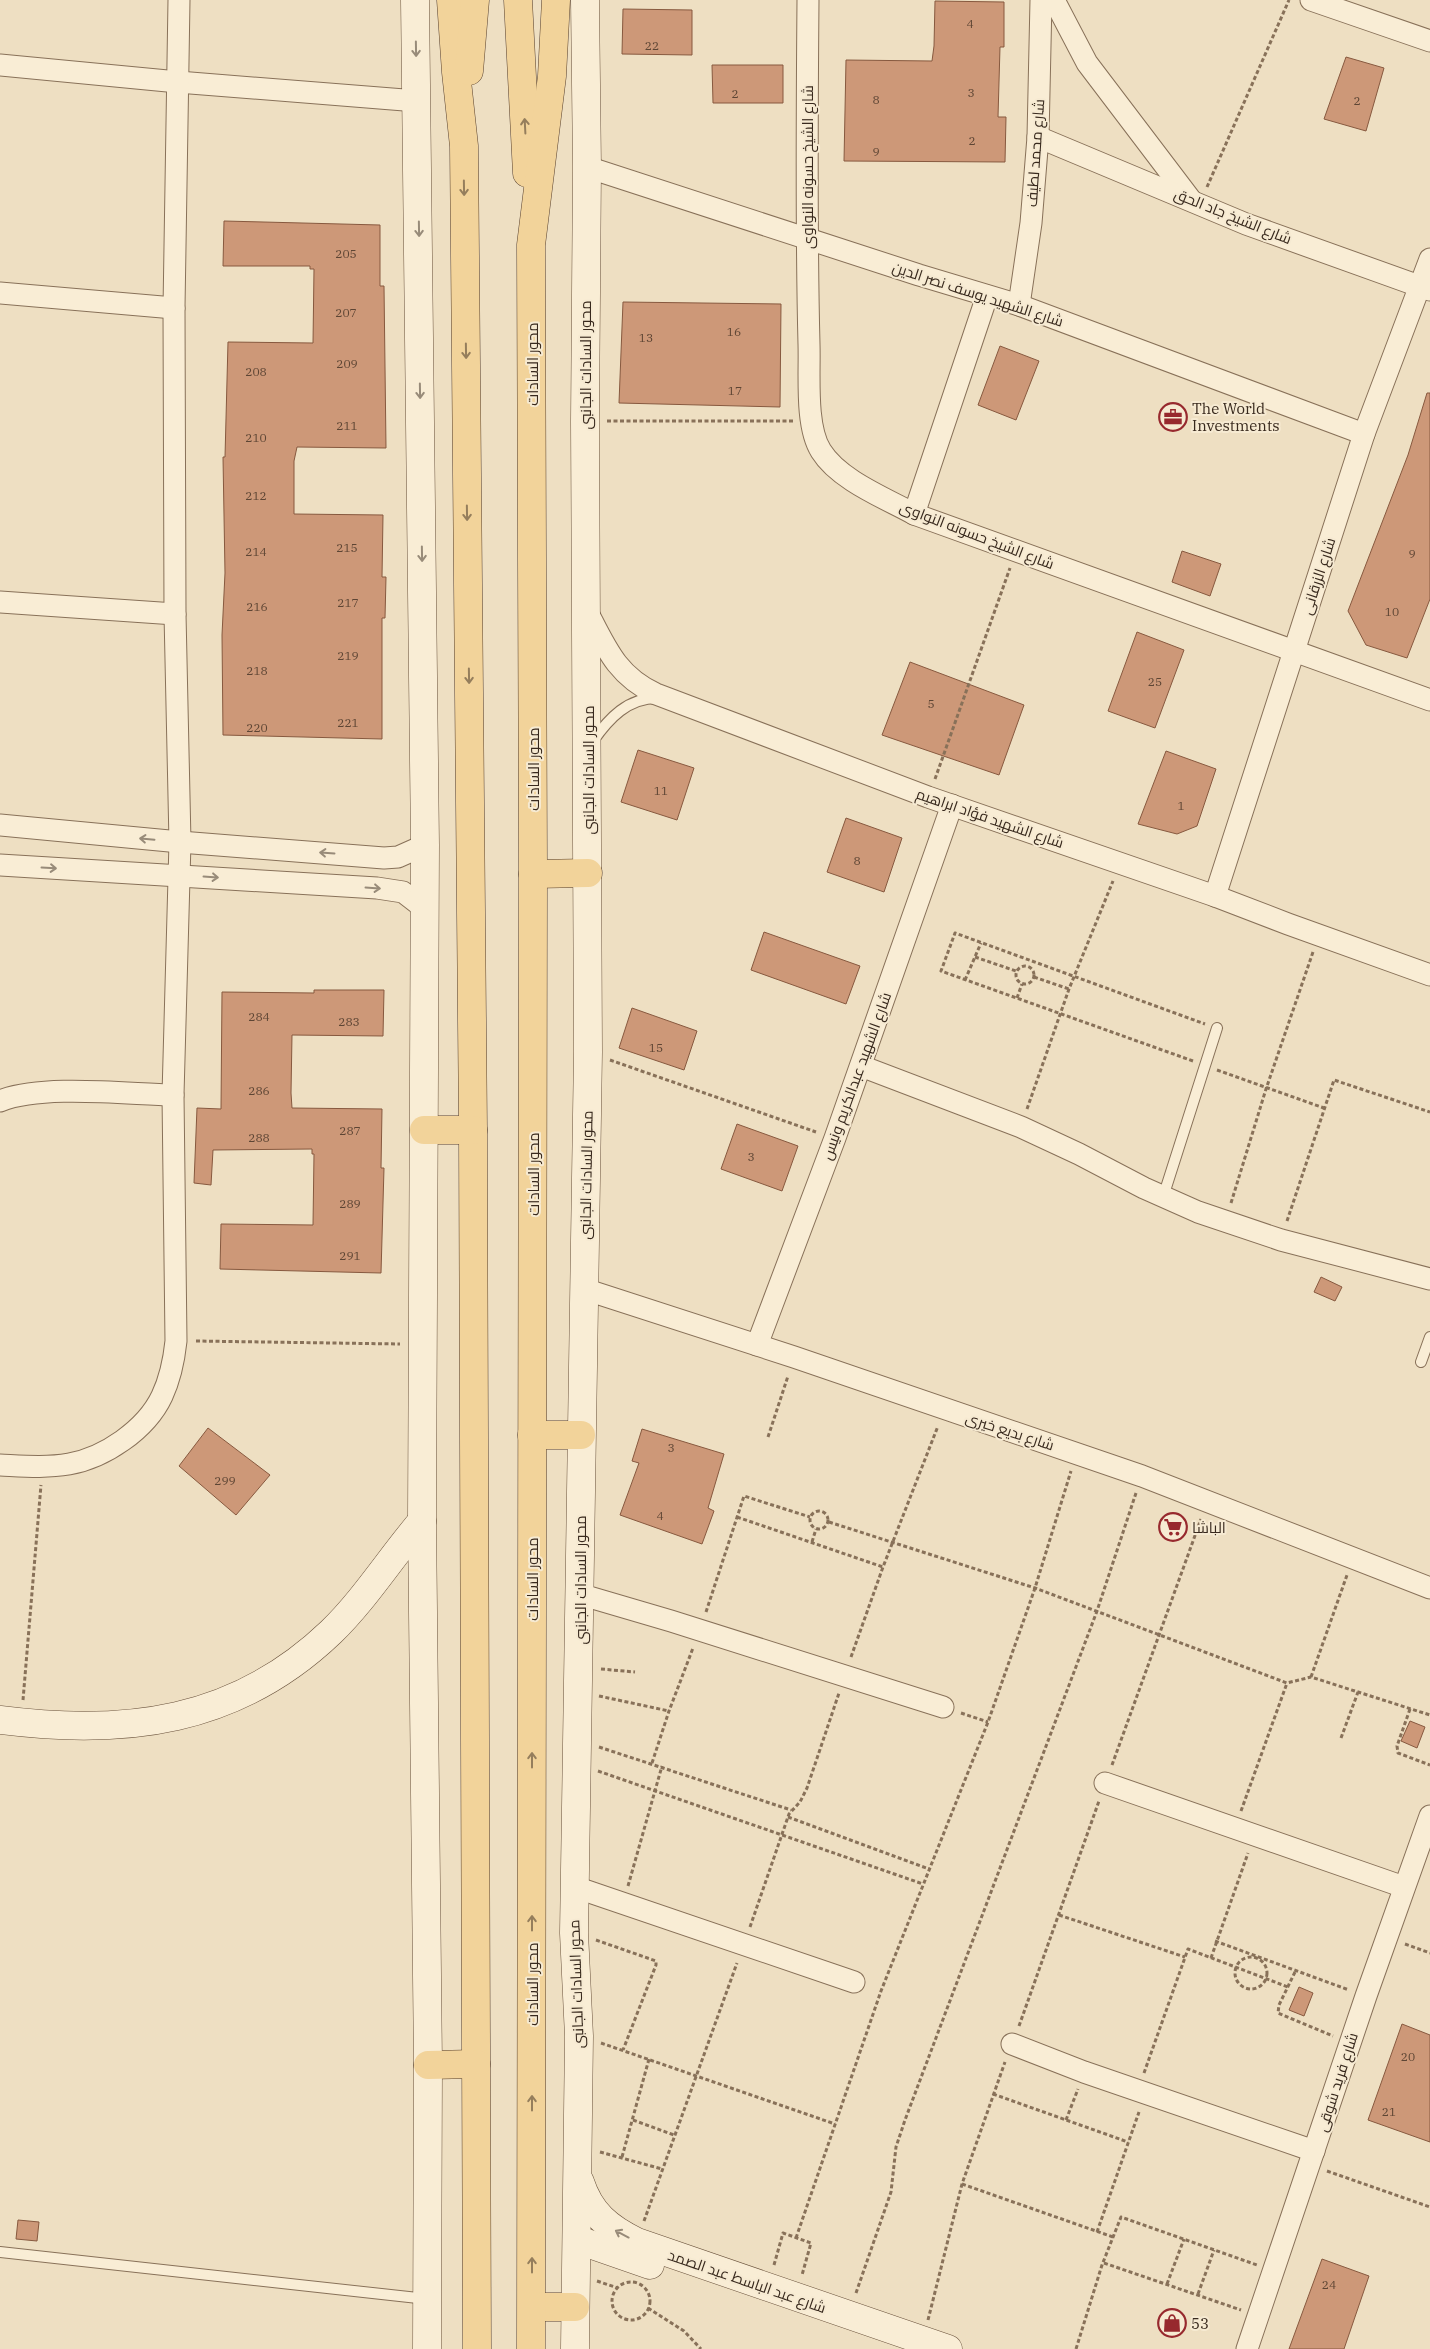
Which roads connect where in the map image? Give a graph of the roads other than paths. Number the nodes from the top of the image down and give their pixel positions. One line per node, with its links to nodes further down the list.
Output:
1 (179, 0): 14 (street)
2 (415, 0): 15 (street, one-way to 15)
3 (451, 0): 17 (main road)
4 (474, 0): 17 (main road)
5 (518, 0): 21 (main road, one-way to 5)
6 (556, 0): 21 (main road, محور السادات)
7 (585, 0): 18 (street, محور السادات الجانبى)
8 (808, 0): 20 (street, شارع الشيخ حسونه النواوى)
9 (1040, 0): 16 (street, شارع محمد لطيف)
10 (1054, 0): 19 (street)
11 (1311, 0): 12 (street)
12 (1430, 41)
13 (0, 64): 14 (street)
14 (178, 82): 15 (street); 27 (street)
15 (417, 101): 40 (street, one-way to 40)
16 (1038, 137): 19 (street, شارع الشيخ جاد الحق); 26 (street, شارع محمد لطيف)
17 (464, 146): 53 (main road, one-way to 53)
18 (587, 167): 20 (street, شارع الشهيد يوسف نصر الدين); 31 (street, محور السادات الجانبى)
19 (1195, 202): 23 (street, شارع الشيخ جاد الحق)
20 (806, 238): 25 (street, شارع الشهيد يوسف نصر الدين); 29 (street, شارع الشيخ حسونه النواوى)
21 (531, 244): 43 (main road, محور السادات)
22 (1430, 259): 23 (street, شارع الزرقانى)
23 (1425, 288): 28 (street, شارع الزرقانى)
24 (0, 293): 27 (street)
25 (987, 296): 26 (street, شارع الشهيد يوسف نصر الدين); 29 (street)
26 (1019, 305): 28 (street, شارع الشهيد يوسف نصر الدين)
27 (174, 308): 32 (street)
28 (1364, 434): 33 (street, شارع الزرقانى)
29 (914, 514): 33 (street, شارع الشيخ حسونه النواوى)
30 (0, 602): 32 (street)
31 (586, 611): 34 (street, شارع الشهيد فؤاد ابراهيم); 36 (street, محور السادات الجانبى)
32 (175, 614): 39 (street)
33 (1294, 650): 35 (street, شارع الشيخ حسونه النواوى); 45 (street, شارع الزرقانى)
34 (668, 698): 36 (lane); 37 (street, شارع الشهيد فؤاد ابراهيم)
35 (1430, 700)
36 (588, 748): 42 (street, محور السادات الجانبى)
37 (952, 806): 45 (street, شارع الشهيد فؤاد ابراهيم); 49 (street, شارع الشهيد عبدالكريم ونيس)
38 (0, 825): 39 (street, one-way to 38)
39 (180, 842): 40 (street, one-way to 39); 44 (street)
40 (425, 845): 46 (street)
41 (0, 866): 44 (street, one-way to 44)
42 (588, 873): 43 (main road); 56 (street, محور السادات الجانبى)
43 (533, 874): 60 (main road, محور السادات)
44 (178, 875): 46 (street, one-way to 46); 50 (street)
45 (1215, 896): 47 (street, شارع الشهيد فؤاد ابراهيم)
46 (426, 909): 52 (street)
47 (1430, 975)
48 (1217, 1028): 54 (lane)
49 (861, 1066): 54 (street); 58 (street, شارع الشهيد عبدالكريم ونيس)
50 (173, 1095): 51 (street); 62 (street)
51 (0, 1101)
52 (424, 1130): 53 (main road); 63 (street)
53 (473, 1130): 74 (main road)
54 (1163, 1197): 55 (street)
55 (1430, 1279)
56 (584, 1289): 58 (street, شارع بديع خيرى); 61 (street, محور السادات الجانبى)
57 (1430, 1337): 59 (lane)
58 (757, 1345): 64 (street, شارع بديع خيرى)
59 (1421, 1362)
60 (532, 1435): 61 (main road); 81 (main road, محور السادات, one-way to 60)
61 (581, 1435): 65 (street, محور السادات الجانبى)
62 (0, 1465)
63 (422, 1521): 67 (street); 75 (street)
64 (1430, 1588)
65 (579, 1594): 66 (street); 70 (street, محور السادات الجانبى)
66 (944, 1707)
67 (10, 1722)
68 (1105, 1783): 71 (street)
69 (1430, 1816): 71 (street, شارع فريد شوقى)
70 (575, 1887): 72 (street); 77 (street, محور السادات الجانبى)
71 (1404, 1887): 76 (street, شارع فريد شوقى)
72 (854, 1982)
73 (1012, 2044): 76 (street)
74 (476, 2064): 75 (main road); 85 (main road)
75 (428, 2065): 80 (street)
76 (1312, 2158): 88 (street, شارع فريد شوقى)
77 (578, 2174): 78 (street, محور السادات الجانبى); 83 (street, شارع عبد الباسط عبد الصمد, one-way to 77)
78 (578, 2240): 82 (street, محور السادات الجانبى); 83 (street, شارع عبد الباسط عبد الصمد)
79 (0, 2252): 80 (lane)
80 (428, 2299): 84 (street)
81 (532, 2307): 82 (main road); 86 (main road, محور السادات)
82 (575, 2307): 87 (street, محور السادات الجانبى)
83 (924, 2346)
84 (427, 2349)
85 (477, 2349)
86 (532, 2349)
87 (575, 2349)
88 (1247, 2349)

